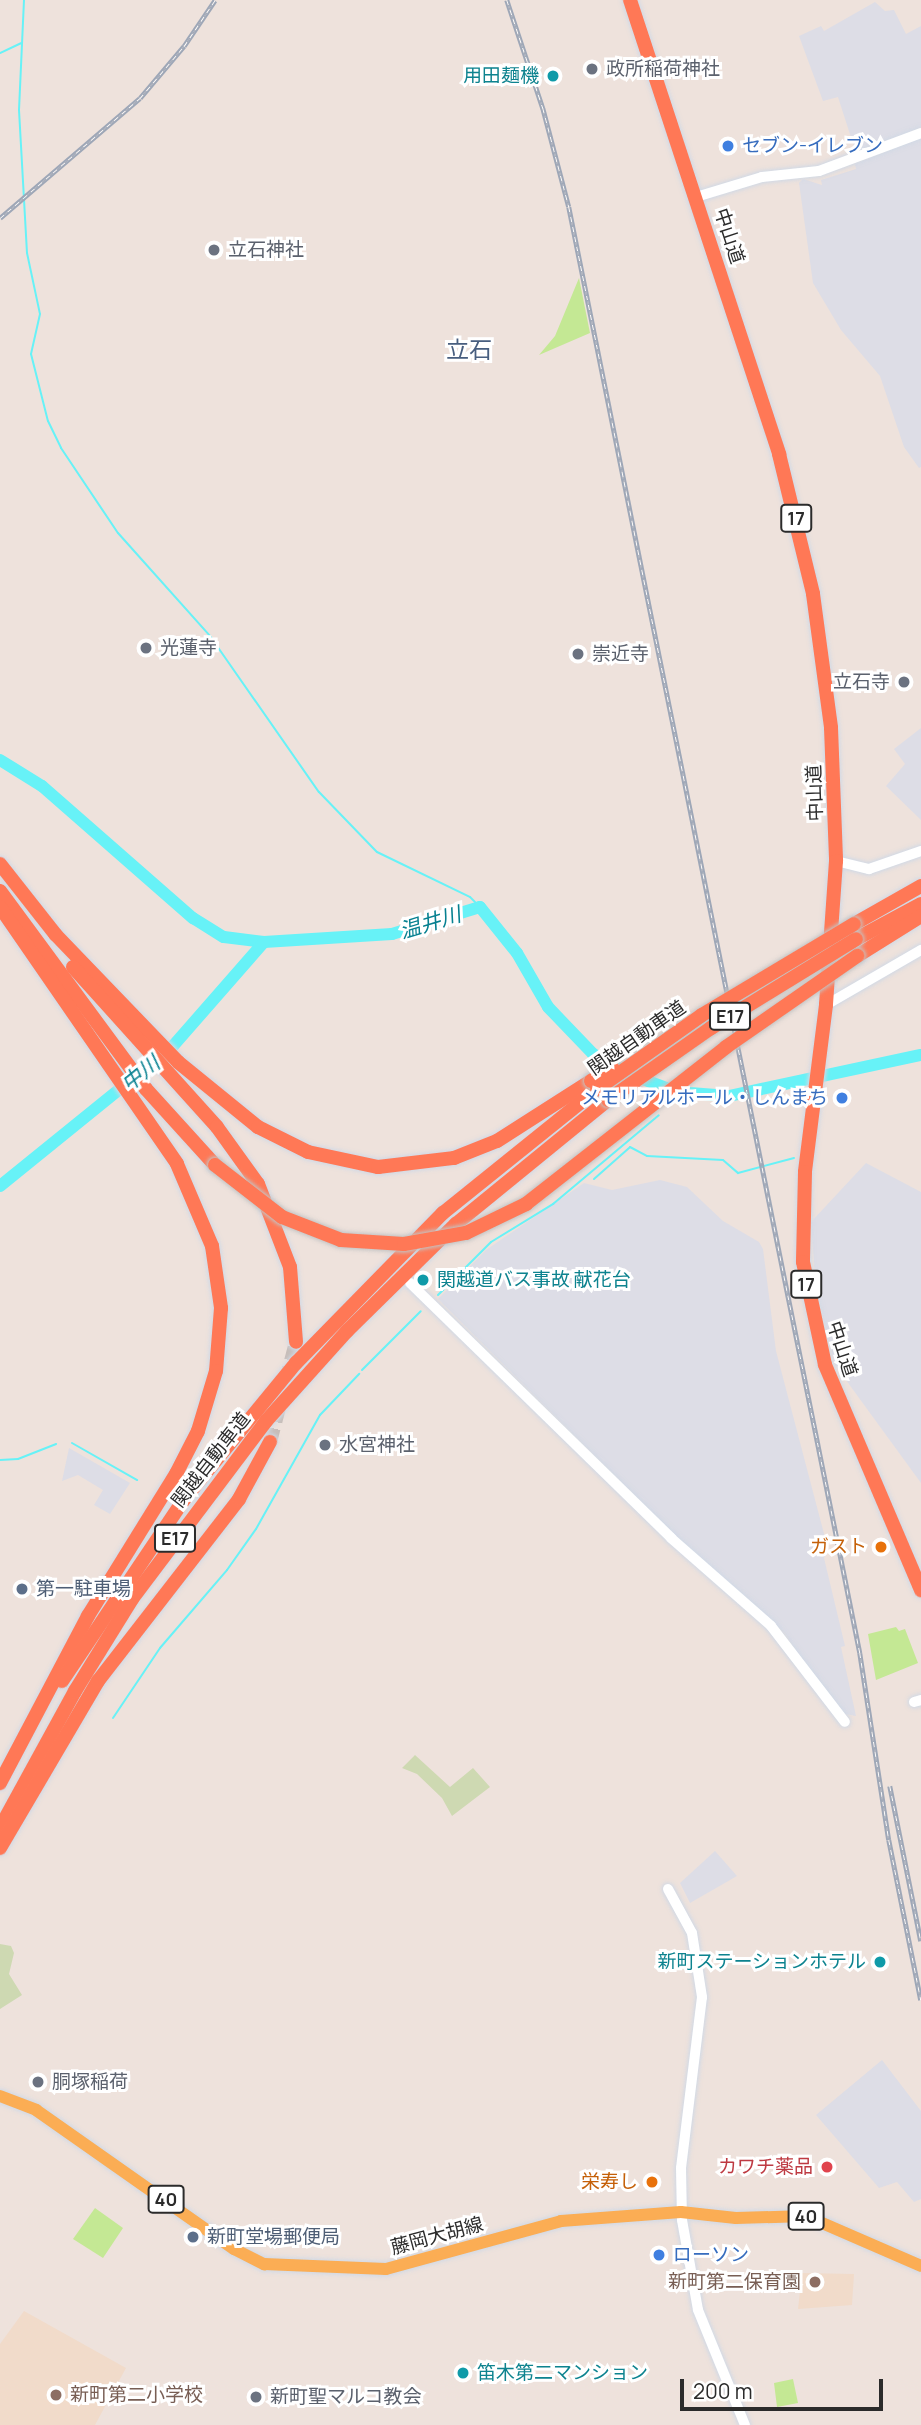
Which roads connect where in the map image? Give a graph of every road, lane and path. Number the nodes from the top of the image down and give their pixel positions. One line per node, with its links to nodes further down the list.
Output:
1 (630, 0): 3 (highway, 中山道 / 17)
2 (921, 133): 3 (street)
3 (696, 197): 5 (highway, 中山道 / 17)
4 (921, 851): 5 (street)
5 (836, 861): 14 (highway, 中山道 / 17)
6 (0, 864): 15 (highway)
7 (0, 873): 17 (highway)
8 (921, 886): 15 (highway, bridge)
9 (0, 891): 12 (highway, bridge)
10 (921, 904): 16 (highway, 関越自動車道 / E17, bridge)
11 (0, 907): 21 (highway)
12 (921, 916)
13 (921, 950): 14 (street)
14 (826, 1005): 19 (highway, 中山道 / 17)
15 (594, 1085): 22 (highway, 関越自動車道 / E17)
16 (403, 1283): 20 (street); 23 (highway, 関越自動車道 / E17)
17 (296, 1342)
18 (271, 1442): 24 (highway)
19 (921, 1588)
20 (845, 1722)
21 (0, 1783)
22 (0, 1794)
23 (0, 1828)
24 (0, 1848)
25 (668, 1889): 27 (street)
26 (0, 2096): 27 (main road, 藤岡大胡線 / 40)
27 (681, 2212): 28 (main road, 藤岡大胡線 / 40); 29 (street)
28 (921, 2266)
29 (745, 2425)

